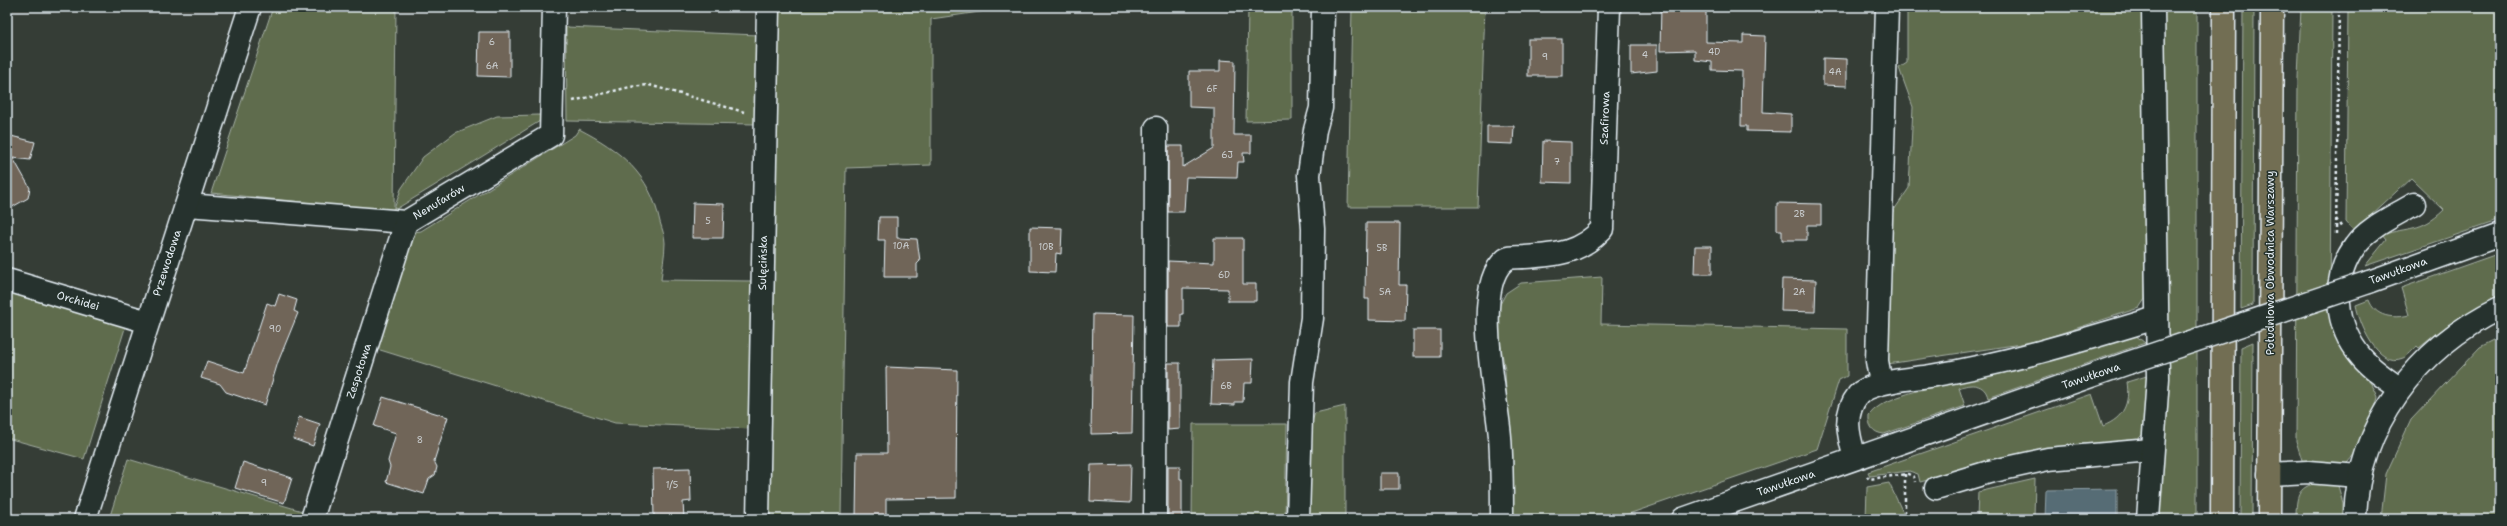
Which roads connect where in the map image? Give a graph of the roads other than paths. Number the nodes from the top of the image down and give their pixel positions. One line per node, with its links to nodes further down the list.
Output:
1 (250, 7): 12 (street, Przewodowa)
2 (554, 7): 13 (street, Nenufarów)
3 (768, 7): 28 (street, Sulęcińska)
4 (1322, 7): 30 (street)
5 (1609, 7): 31 (street, Szafirowa)
6 (1887, 7): 19 (street)
7 (2153, 7): 17 (street)
8 (2224, 7): 34 (highway)
9 (2272, 7): 23 (highway, Południowa Obwodnica Warszawy)
10 (1156, 128): 29 (street)
11 (2414, 204): 20 (street)
12 (187, 205): 13 (street, Nenufarów); 18 (street, Przewodowa)
13 (406, 222): 27 (street, Zespołowa)
14 (2500, 235): 22 (street, Tawułkowa, bridge)
15 (7, 280): 18 (street, Orchidei)
16 (2500, 308): 20 (street)
17 (2156, 318): 19 (street); 21 (street)
18 (148, 322): 26 (street, Przewodowa)
19 (1881, 384): 22 (street)
20 (2400, 389): 24 (street)
21 (2151, 450): 25 (street); 33 (street)
22 (1860, 466): 32 (street, Tawułkowa)
23 (2269, 474): 24 (street); 35 (highway, Południowa Obwodnica Warszawy)
24 (2359, 476): 36 (street)
25 (1936, 488)
26 (85, 519)
27 (312, 519)
28 (758, 519)
29 (1155, 519)
30 (1298, 519)
31 (1502, 519)
32 (1683, 519)
33 (2148, 519)
34 (2222, 519)
35 (2269, 519)
36 (2355, 519)

